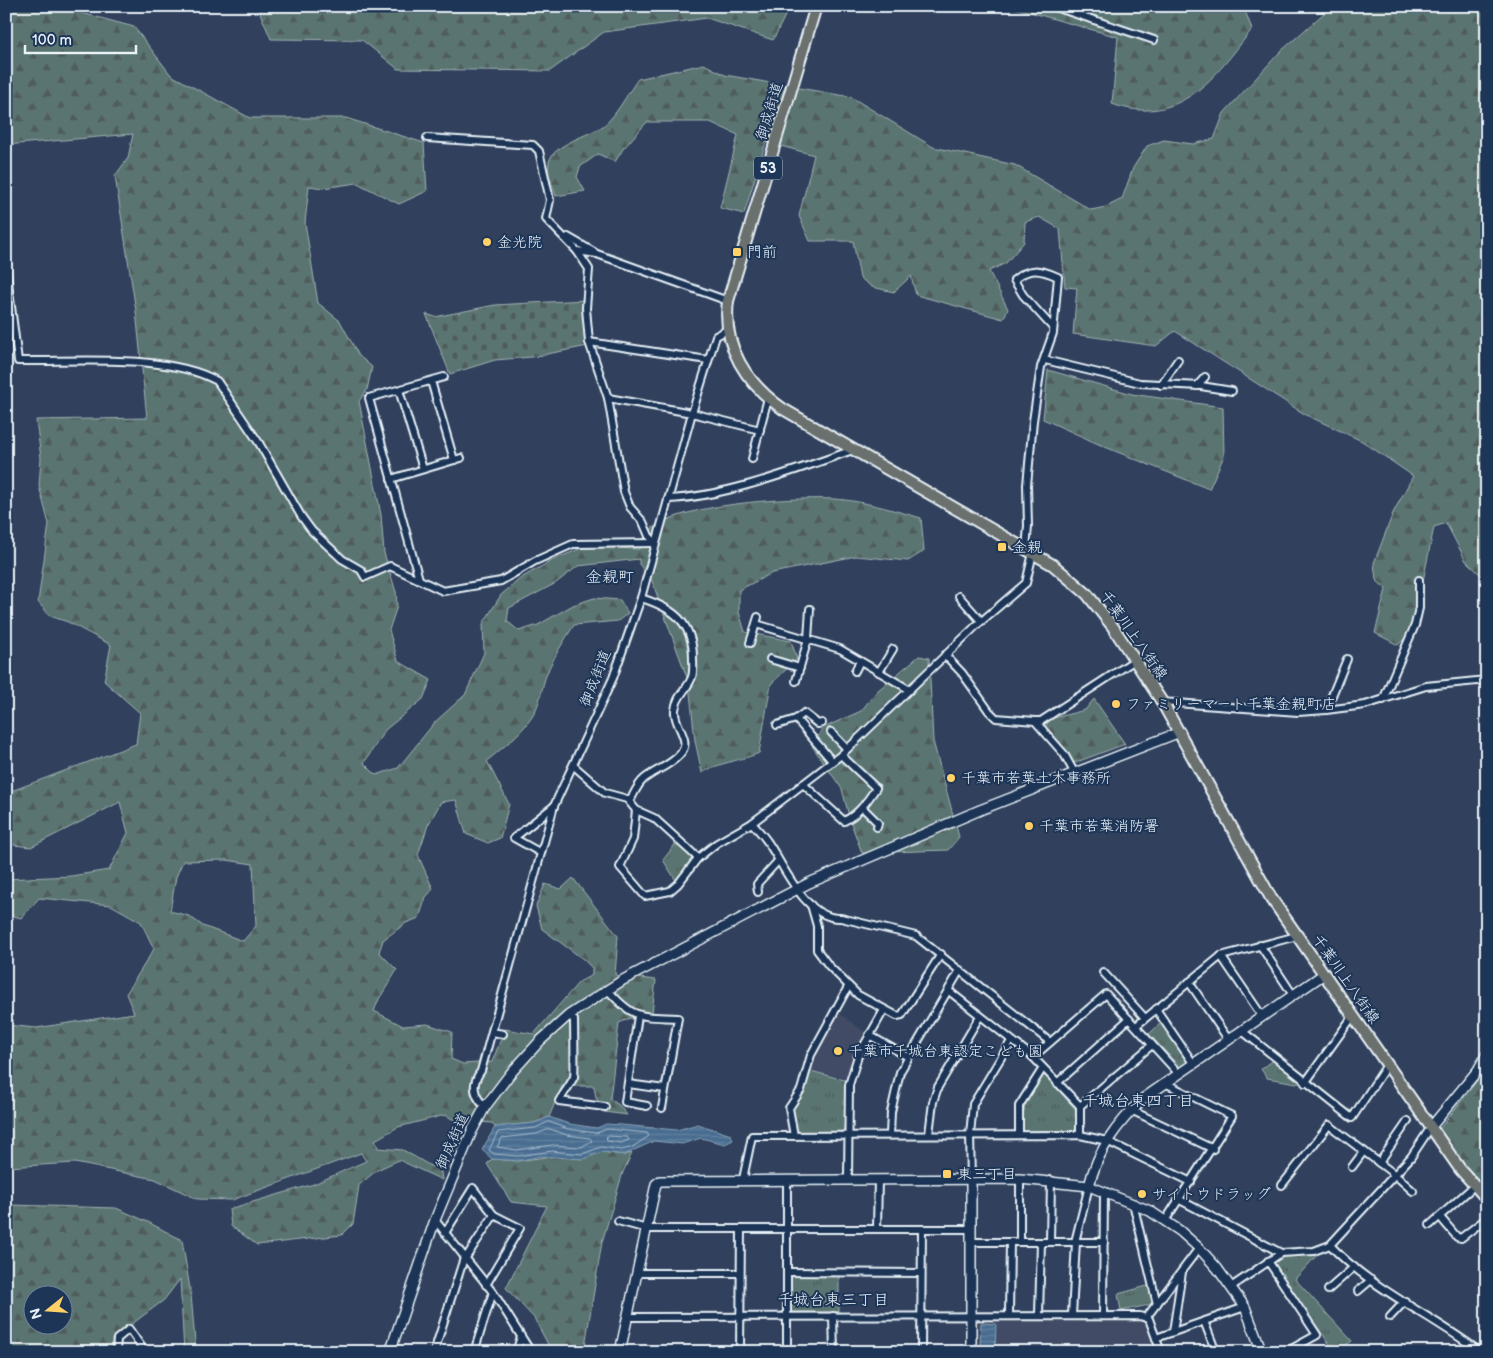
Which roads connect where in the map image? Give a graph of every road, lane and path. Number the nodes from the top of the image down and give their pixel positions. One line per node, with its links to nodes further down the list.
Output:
1 (816, 6): 10 (main road, 御成街道 / 53)
2 (1052, 6): 3 (street)
3 (1154, 40)
4 (427, 138): 5 (street)
5 (562, 233): 6 (street); 7 (street)
6 (577, 251): 7 (street); 13 (street)
7 (597, 254): 10 (street)
8 (6, 261): 9 (street)
9 (8, 291): 37 (street)
10 (728, 302): 12 (main road, 御成街道 / 53)
11 (1053, 328): 11 (street); 15 (street)
12 (728, 330): 14 (street, 御成街道); 25 (main road, 千葉川上八街線 / 53)
13 (589, 342): 14 (street); 24 (street)
14 (708, 360): 26 (street, 御成街道)
15 (1044, 360): 20 (street); 36 (street)
16 (1178, 360): 20 (street)
17 (444, 377): 19 (street)
18 (1205, 377): 21 (street)
19 (431, 381): 22 (street); 31 (street)
20 (1161, 385): 21 (street)
21 (1197, 386): 23 (street)
22 (398, 390): 32 (street); 33 (street)
23 (1232, 391)
24 (608, 398): 26 (street); 35 (street)
25 (768, 398): 27 (street); 28 (main road, 千葉川上八街線 / 53)
26 (692, 413): 27 (street); 34 (street, 御成街道)
27 (760, 430): 30 (street)
28 (853, 450): 34 (street); 36 (main road, 千葉川上八街線 / 53)
29 (461, 458): 31 (street)
30 (752, 459)
31 (454, 460): 32 (street)
32 (423, 469): 33 (street)
33 (391, 479): 37 (street)
34 (668, 499): 35 (street, 御成街道)
35 (656, 543): 37 (street); 40 (street, 御成街道)
36 (1029, 551): 42 (street); 49 (main road, 千葉川上八街線 / 53)
37 (419, 580)
38 (1419, 580): 57 (street)
39 (959, 596): 42 (street)
40 (641, 598): 69 (street, 御成街道); 72 (street)
41 (810, 609): 43 (street)
42 (981, 621): 46 (street)
43 (808, 639): 44 (street); 50 (street); 51 (street)
44 (750, 643)
45 (893, 649): 53 (street)
46 (945, 656): 56 (street); 61 (street)
47 (1347, 658): 59 (street)
48 (770, 659): 51 (street)
49 (1135, 660): 58 (main road, 千葉川上八街線 / 53); 61 (street)
50 (860, 661): 52 (street); 53 (street)
51 (800, 668): 55 (street)
52 (855, 671)
53 (879, 672): 56 (street)
54 (1487, 680): 57 (street)
55 (796, 681)
56 (910, 690): 66 (street)
57 (1384, 700): 59 (street)
58 (1162, 702): 59 (street); 65 (main road, 千葉川上八街線 / 53)
59 (1326, 710)
60 (796, 719): 62 (street); 63 (street); 68 (street)
61 (1035, 721): 70 (street)
62 (822, 723)
63 (777, 725)
64 (831, 732): 66 (street)
65 (1180, 732): 70 (street); 84 (main road, 千葉川上八街線 / 53)
66 (847, 749): 67 (street)
67 (841, 755): 68 (street); 74 (street)
68 (832, 762): 71 (street)
69 (574, 766): 72 (street); 73 (street, 御成街道)
70 (1074, 772): 81 (street)
71 (803, 784): 74 (street); 76 (street)
72 (630, 802): 75 (street)
73 (554, 806): 78 (street, 御成街道); 78 (street)
74 (863, 808): 77 (street)
75 (636, 810): 79 (street); 79 (street)
76 (752, 824): 79 (street); 80 (street)
77 (877, 828)
78 (541, 853): 107 (street, 御成街道)
79 (698, 858)
80 (778, 860): 81 (street); 82 (street)
81 (798, 890): 83 (street); 93 (street)
82 (758, 892)
83 (810, 905): 86 (street); 92 (street)
84 (1298, 936): 85 (street); 90 (main road, 千葉川上八街線 / 53)
85 (1260, 945): 87 (street); 95 (street)
86 (941, 954): 88 (street); 97 (street)
87 (1221, 956): 91 (street); 101 (street)
88 (960, 970): 94 (street); 112 (street)
89 (1103, 972): 103 (street)
90 (1324, 974): 95 (street); 102 (main road, 千葉川上八街線 / 53)
91 (1189, 982): 96 (street); 111 (street)
92 (848, 987): 97 (street); 139 (street)
93 (607, 989): 98 (street); 99 (street)
94 (949, 991): 100 (street); 115 (street)
95 (1293, 995): 101 (street)
96 (1156, 1009): 103 (street); 117 (street)
97 (884, 1010): 109 (street)
98 (569, 1015): 128 (street); 129 (street)
99 (638, 1016): 124 (street); 125 (street)
100 (980, 1016): 110 (street); 134 (street)
101 (1262, 1016): 106 (street)
102 (1353, 1016): 118 (main road, 千葉川上八街線 / 53); 123 (street)
103 (1145, 1018): 105 (street)
104 (1129, 1019): 105 (street); 112 (street); 121 (street)
105 (1136, 1026): 113 (street)
106 (1241, 1030): 111 (street); 123 (street)
107 (492, 1032): 108 (street); 128 (street, 御成街道)
108 (503, 1034)
109 (869, 1035): 115 (street); 140 (street)
110 (1012, 1040): 116 (street); 136 (street)
111 (1228, 1040): 117 (street)
112 (1050, 1042): 116 (street)
113 (1152, 1045): 120 (street); 127 (street)
114 (1487, 1054): 133 (street)
115 (908, 1057): 135 (street)
116 (1033, 1057): 119 (street)
117 (1193, 1063): 120 (street)
118 (1387, 1064): 123 (street); 133 (main road, 千葉川上八街線 / 53)
119 (1043, 1068): 121 (street); 137 (street)
120 (1178, 1073): 122 (street)
121 (1057, 1083): 127 (street)
122 (1165, 1083): 131 (street); 142 (street)
123 (1305, 1083)
124 (628, 1084): 125 (street); 126 (street)
125 (665, 1089): 130 (street)
126 (646, 1106)
127 (1080, 1106): 138 (street)
128 (485, 1107): 168 (street, 御成街道)
129 (605, 1107)
130 (662, 1108)
131 (1131, 1110): 141 (street); 142 (street)
132 (1408, 1121): 144 (street)
133 (1431, 1127): 146 (street); 158 (main road, 千葉川上八街線 / 53)
134 (929, 1134): 135 (street); 136 (street)
135 (890, 1135): 140 (street)
136 (970, 1135): 137 (street); 150 (street)
137 (1019, 1135): 138 (street)
138 (1080, 1135): 141 (street)
139 (794, 1136): 140 (street); 151 (street)
140 (848, 1136): 148 (street)
141 (1107, 1141): 154 (street); 157 (street)
142 (1213, 1149): 154 (street)
143 (1364, 1151): 144 (street); 145 (street); 155 (street)
144 (1380, 1162): 146 (street)
145 (1352, 1167)
146 (1394, 1174): 156 (street); 186 (street)
147 (1020, 1178): 150 (street); 153 (street); 181 (street)
148 (848, 1179): 149 (street); 152 (street)
149 (878, 1179): 150 (street); 176 (street)
150 (971, 1179): 172 (street)
151 (743, 1180): 152 (street); 173 (street)
152 (787, 1180): 175 (street)
153 (1051, 1180): 157 (street); 183 (street)
154 (1191, 1182): 163 (street)
155 (1282, 1185)
156 (1406, 1185): 159 (street); 160 (street)
157 (1089, 1186): 161 (street); 184 (street)
158 (1474, 1186): 162 (main road, 千葉川上八街線 / 53); 166 (street)
159 (1401, 1191)
160 (1413, 1191)
161 (1104, 1192): 164 (street); 185 (street)
162 (1487, 1199)
163 (1180, 1200): 170 (street); 188 (street)
164 (1133, 1203): 170 (street); 204 (street)
165 (494, 1215): 178 (street); 189 (street); 198 (street)
166 (1440, 1218): 167 (street); 171 (street)
167 (1487, 1218)
168 (435, 1220): 178 (street); 224 (street, 御成街道)
169 (618, 1221): 173 (street)
170 (1166, 1221): 187 (street)
171 (1430, 1225)
172 (970, 1228): 177 (street); 179 (street)
173 (647, 1229): 174 (street); 194 (street)
174 (741, 1229): 175 (street); 195 (street)
175 (787, 1229): 176 (street); 193 (street)
176 (877, 1229): 177 (street)
177 (922, 1229): 196 (street)
178 (445, 1233): 189 (street)
179 (970, 1242): 180 (street); 213 (street)
180 (1010, 1242): 181 (street); 207 (street)
181 (1020, 1242): 182 (street)
182 (1041, 1242): 183 (street); 208 (street)
183 (1050, 1242): 184 (street)
184 (1075, 1242): 185 (street); 209 (street)
185 (1104, 1242): 214 (street)
186 (1330, 1245): 188 (street); 191 (street)
187 (1199, 1248): 192 (street); 199 (street)
188 (1281, 1253): 190 (street)
189 (465, 1259): 198 (street); 225 (street)
190 (1268, 1262): 199 (street); 238 (street)
191 (1354, 1267): 197 (street); 200 (street)
192 (1182, 1271): 204 (street); 219 (street)
193 (787, 1272): 196 (street); 210 (street)
194 (637, 1273): 195 (street); 215 (street)
195 (740, 1273): 206 (street)
196 (921, 1273): 212 (street)
197 (1371, 1280): 201 (street); 203 (street)
198 (486, 1285): 202 (street)
199 (1231, 1287): 205 (street)
200 (1328, 1290)
201 (1358, 1291)
202 (492, 1292): 220 (street); 226 (street)
203 (1405, 1301): 216 (street); 239 (street)
204 (1157, 1304): 217 (street)
205 (1244, 1307): 218 (street); 237 (street)
206 (741, 1315): 210 (street); 215 (street); 230 (street)
207 (1009, 1315): 208 (street); 213 (street)
208 (1039, 1315): 209 (street)
209 (1072, 1315): 214 (street)
210 (786, 1316): 211 (street); 231 (street)
211 (833, 1316): 212 (street); 232 (street)
212 (921, 1316): 213 (street); 233 (street)
213 (970, 1316): 234 (street)
214 (1103, 1316): 217 (street)
215 (628, 1317): 229 (street)
216 (1390, 1317)
217 (1146, 1318): 221 (street)
218 (1204, 1321): 219 (street); 236 (street)
219 (1173, 1332): 221 (street)
220 (521, 1337): 227 (street); 228 (street)
221 (1156, 1338): 235 (street)
222 (116, 1352): 223 (street)
223 (145, 1352)
224 (390, 1352)
225 (434, 1352)
226 (474, 1352)
227 (516, 1352)
228 (531, 1352)
229 (620, 1352)
230 (740, 1352)
231 (787, 1352)
232 (834, 1352)
233 (921, 1352)
234 (970, 1352)
235 (1161, 1352)
236 (1216, 1352)
237 (1262, 1352)
238 (1286, 1352)
239 (1480, 1352)

